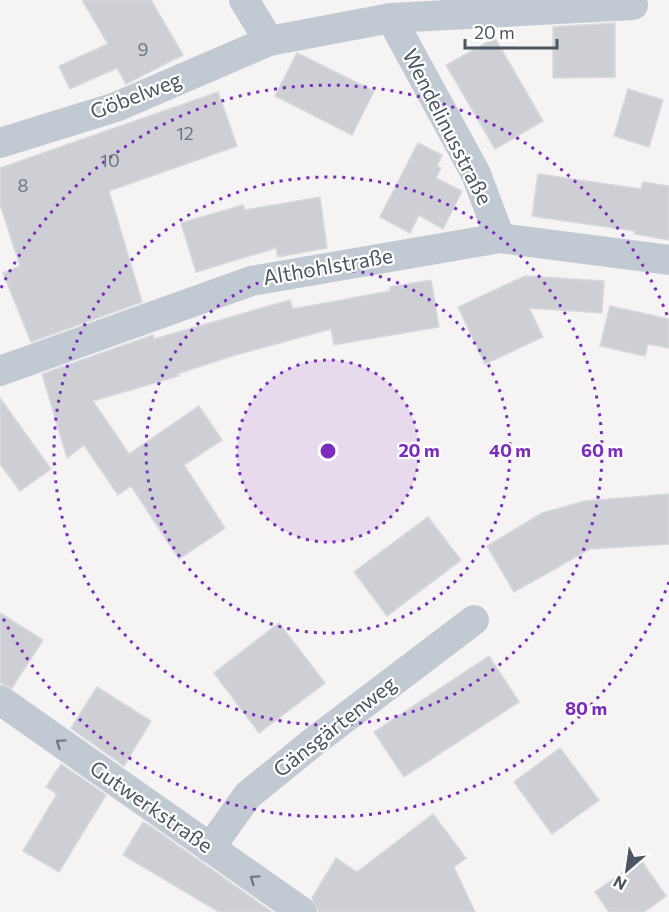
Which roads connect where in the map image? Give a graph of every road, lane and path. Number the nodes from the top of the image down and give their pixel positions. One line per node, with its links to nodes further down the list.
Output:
1 (243, 0): 4 (street)
2 (633, 5): 3 (street, Wendelinusstraße)
3 (391, 18): 4 (street, Wendelinusstraße); 6 (street, Wendelinusstraße)
4 (269, 41): 5 (street, Göbelweg)
5 (0, 143)
6 (500, 238): 7 (street, Althohlstraße); 8 (street, Althohlstraße)
7 (669, 260)
8 (0, 371)
9 (474, 620): 11 (street, Gänsgärtenweg)
10 (0, 700): 11 (street, Gutwerkstraße, one-way to 10)
11 (210, 848): 12 (street, Gutwerkstraße, one-way to 11)
12 (302, 912)

